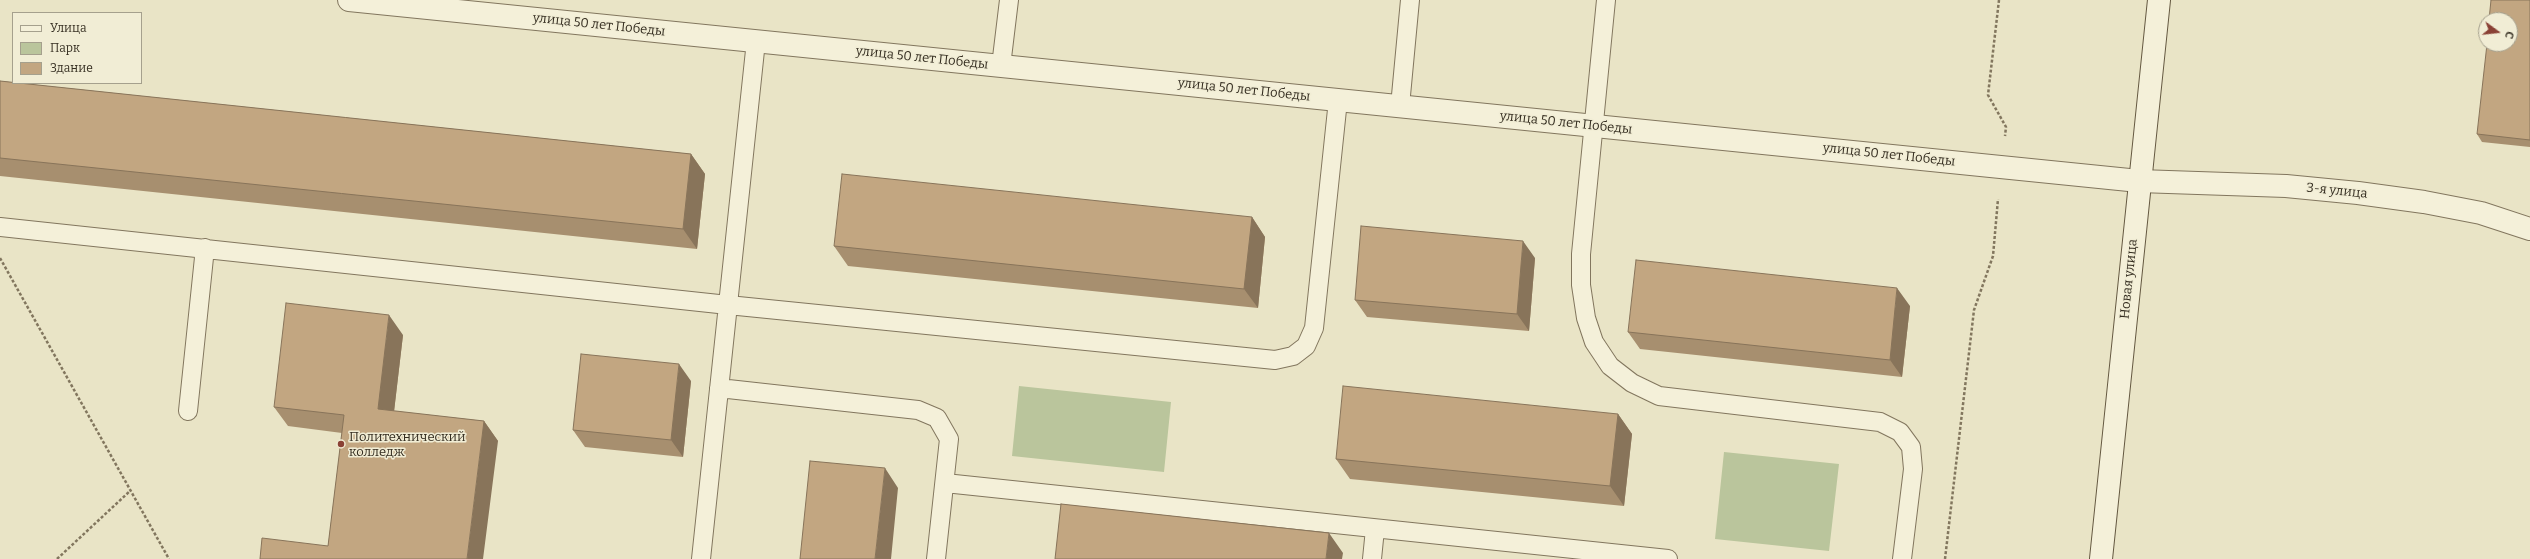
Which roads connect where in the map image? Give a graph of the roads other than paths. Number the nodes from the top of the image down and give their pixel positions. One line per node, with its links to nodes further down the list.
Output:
1 (349, 0): 6 (street, улица 50 лет Победы)
2 (1009, 0): 8 (lane)
3 (1410, 0): 10 (lane)
4 (1606, 0): 11 (lane)
5 (2159, 0): 12 (street, Новая улица)
6 (371, 1): 7 (street, улица 50 лет Победы)
7 (756, 41): 8 (street, улица 50 лет Победы); 16 (lane)
8 (1001, 66): 9 (street, улица 50 лет Победы)
9 (1338, 100): 10 (street, улица 50 лет Победы); 16 (lane)
10 (1400, 106): 11 (street, улица 50 лет Победы)
11 (1594, 126): 12 (street, улица 50 лет Победы); 26 (lane)
12 (2139, 181): 14 (street, 3-я улица); 27 (street, Новая улица)
13 (0, 227): 15 (lane)
14 (2530, 229)
15 (205, 248): 16 (lane); 18 (lane)
16 (728, 305): 17 (lane)
17 (719, 388): 19 (lane); 22 (lane)
18 (188, 411)
19 (945, 483): 20 (lane); 23 (lane)
20 (1375, 529): 21 (lane); 24 (lane)
21 (1582, 555): 25 (lane)
22 (701, 559)
23 (936, 559)
24 (1372, 559)
25 (1668, 559)
26 (1902, 559)
27 (2101, 559)

